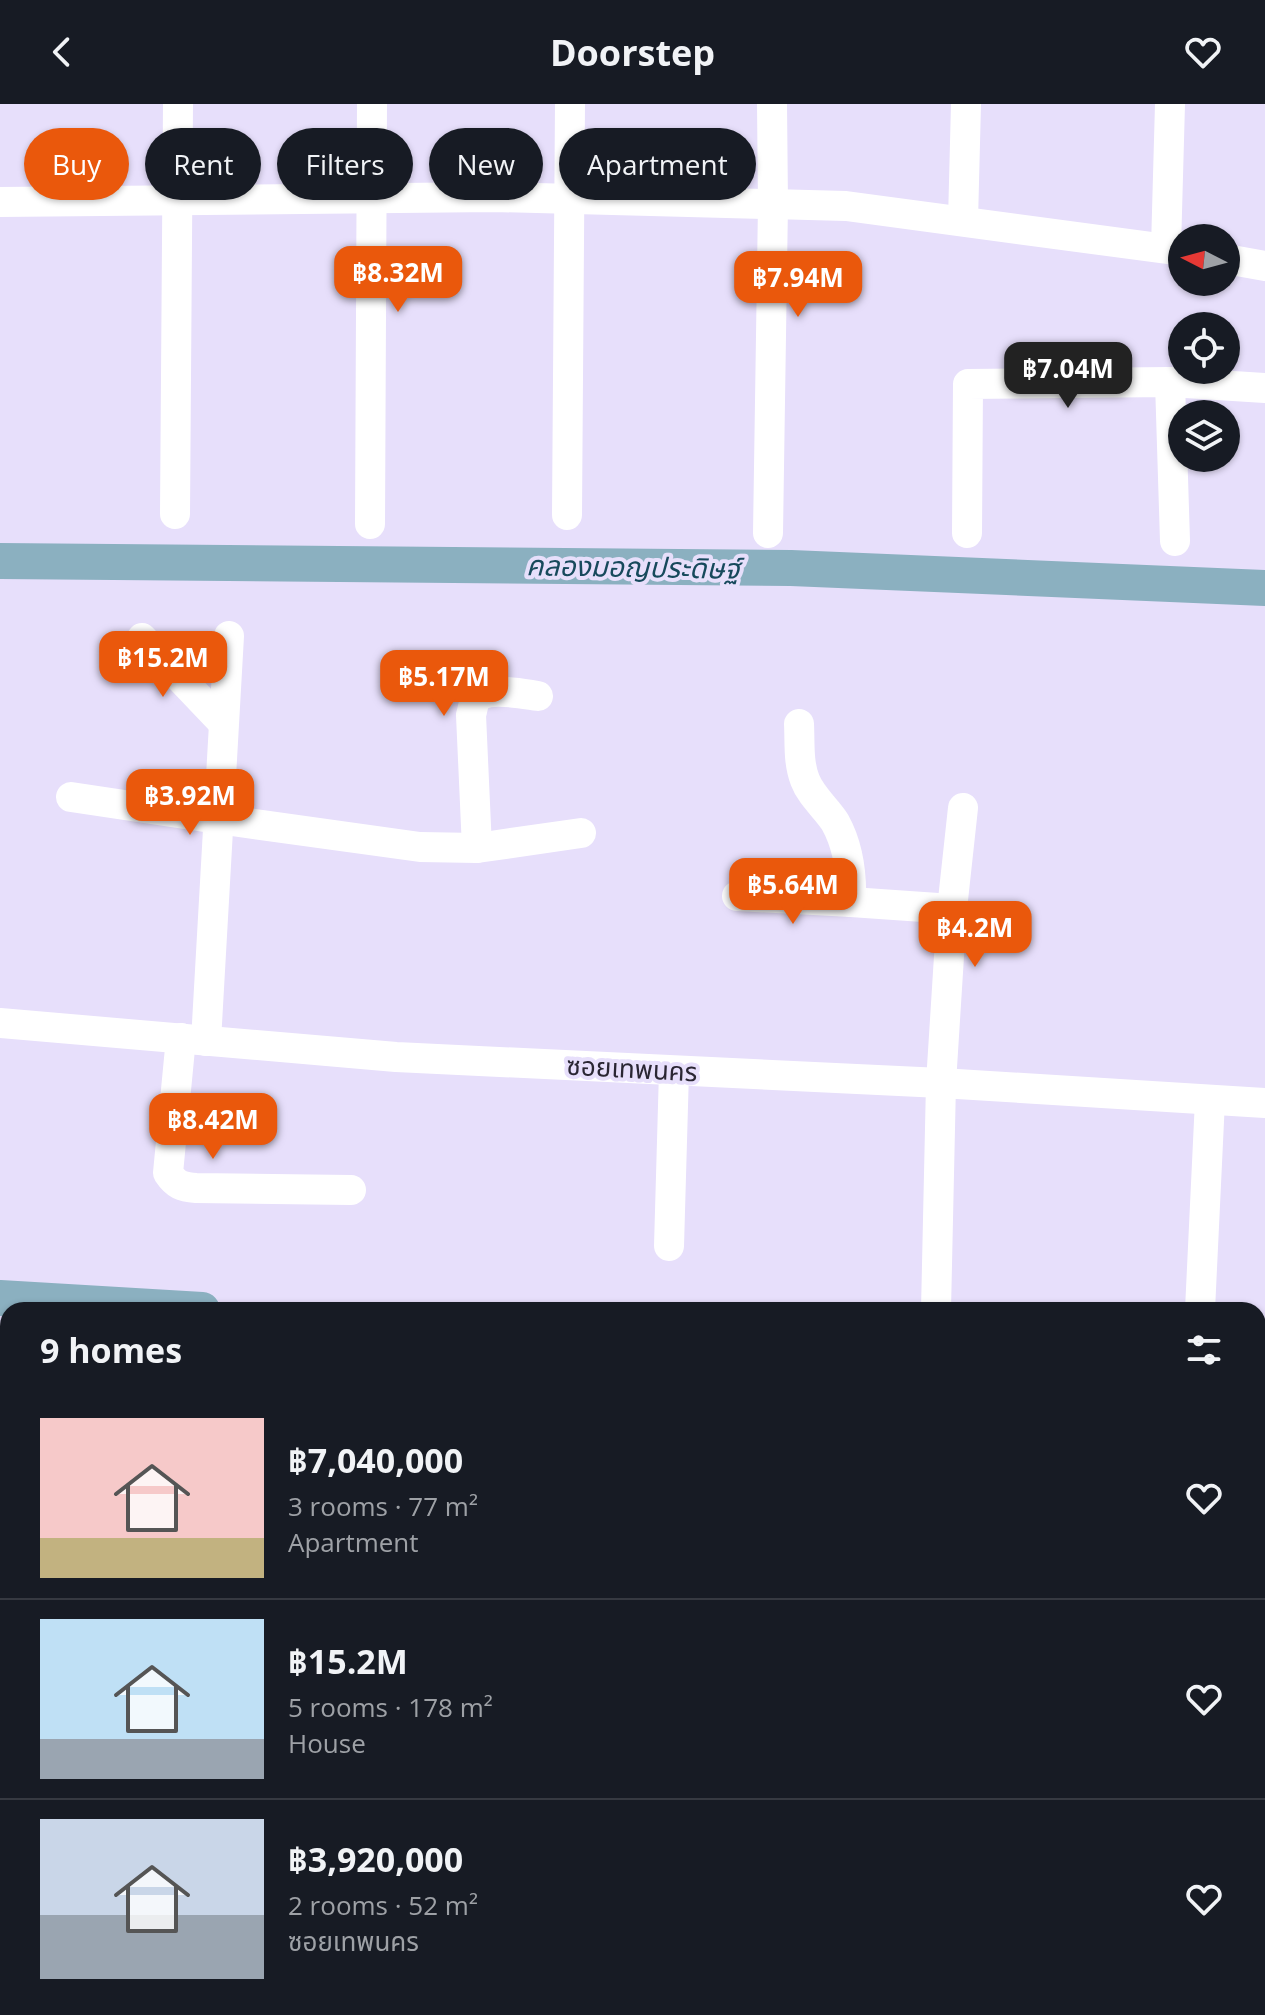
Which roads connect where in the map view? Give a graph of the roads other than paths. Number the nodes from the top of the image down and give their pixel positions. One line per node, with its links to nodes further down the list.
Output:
1 (178, 104): 7 (street)
2 (372, 104): 8 (street)
3 (570, 104): 9 (street)
4 (772, 104): 17 (street)
5 (966, 104): 18 (street)
6 (1170, 104): 19 (street)
7 (178, 128)
8 (372, 128)
9 (570, 128)
10 (413, 198): 11 (street)
11 (559, 198)
12 (178, 200): 16 (street); 27 (street)
13 (371, 200): 29 (street)
14 (569, 200): 28 (street)
15 (637, 200): 17 (street)
16 (0, 202)
17 (773, 204): 18 (street); 30 (street)
18 (963, 221): 20 (street)
19 (1173, 224)
20 (1168, 248)
21 (1240, 262): 22 (street)
22 (1265, 266)
23 (1168, 382): 31 (street)
24 (1170, 384): 32 (street)
25 (1202, 384): 26 (street)
26 (1265, 388)
27 (175, 514)
28 (567, 515)
29 (370, 524)
30 (768, 533)
31 (967, 533)
32 (1175, 541)
33 (229, 636): 36 (street)
34 (142, 638): 36 (street)
35 (538, 696): 42 (street)
36 (223, 723): 40 (street)
37 (799, 724): 44 (street)
38 (71, 797): 40 (street)
39 (963, 808): 45 (street)
40 (218, 819): 42 (street); 47 (street)
41 (581, 833): 42 (street)
42 (477, 848)
43 (737, 896): 44 (street)
44 (851, 902): 45 (street)
45 (952, 909): 49 (street)
46 (0, 1023): 47 (street, ซอยเทพนคร)
47 (194, 1040): 48 (street, ซอยเทพนคร); 52 (street)
48 (674, 1071): 49 (street, ซอยเทพนคร); 53 (street)
49 (941, 1083): 50 (street, ซอยเทพนคร); 54 (street)
50 (1210, 1100): 51 (street, ซอยเทพนคร); 55 (street)
51 (1265, 1103)
52 (351, 1190)
53 (669, 1246)
54 (936, 1302)
55 (1200, 1302)

